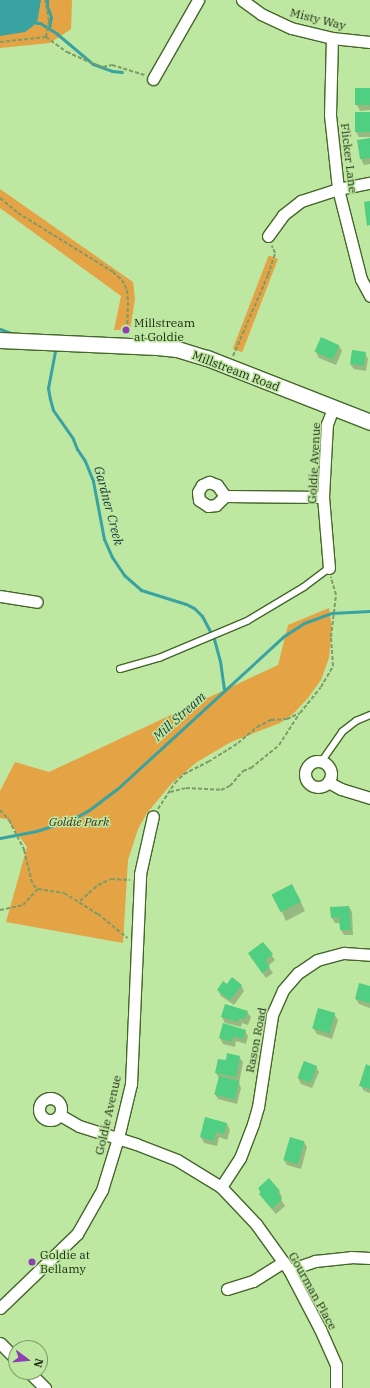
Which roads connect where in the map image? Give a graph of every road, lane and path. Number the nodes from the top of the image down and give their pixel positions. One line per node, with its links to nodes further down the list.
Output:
1 (45, 0): 4 (path)
2 (198, 0): 8 (street)
3 (242, 0): 5 (street, Misty Way)
4 (46, 37): 6 (path); 8 (path)
5 (332, 38): 7 (street, Misty Way); 10 (street, Flicker Lane)
6 (0, 42)
7 (370, 42)
8 (153, 79)
9 (370, 183): 10 (street)
10 (338, 189): 12 (street); 13 (street, Flicker Lane)
11 (0, 198): 15 (path)
12 (268, 236): 16 (path)
13 (370, 296)
14 (0, 340): 15 (main road, Millstream Road)
15 (126, 345): 16 (main road, Millstream Road)
16 (228, 367): 17 (main road, Millstream Road)
17 (333, 408): 18 (main road, Millstream Road); 20 (street, Goldie Avenue)
18 (370, 422)
19 (225, 496): 20 (street)
20 (323, 497): 21 (street, Goldie Avenue)
21 (329, 568): 24 (lane); 25 (path)
22 (0, 596): 23 (street)
23 (37, 602)
24 (120, 669)
25 (300, 713): 29 (path); 29 (path)
26 (370, 715): 27 (lane)
27 (322, 761): 28 (street); 28 (street)
28 (328, 782): 30 (street)
29 (170, 792): 32 (path)
30 (370, 798)
31 (0, 810): 34 (path)
32 (153, 816): 33 (street, Goldie Avenue)
33 (139, 880): 35 (path); 37 (street, Goldie Avenue)
34 (38, 889): 35 (path); 36 (path)
35 (80, 902): 37 (path)
36 (0, 910)
37 (137, 940): 40 (street, Goldie Avenue)
38 (370, 955): 41 (street, Rason Road)
39 (60, 1115): 40 (street, Gourman Place)
40 (118, 1138): 41 (street, Gourman Place); 45 (street, Goldie Avenue)
41 (221, 1187): 43 (street, Gourman Place)
42 (370, 1258): 43 (street)
43 (286, 1266): 44 (street); 50 (street, Gourman Place)
44 (227, 1289)
45 (0, 1308)
46 (0, 1343): 47 (street)
47 (8, 1351)
48 (37, 1380): 49 (street)
49 (45, 1388)
50 (336, 1388)

